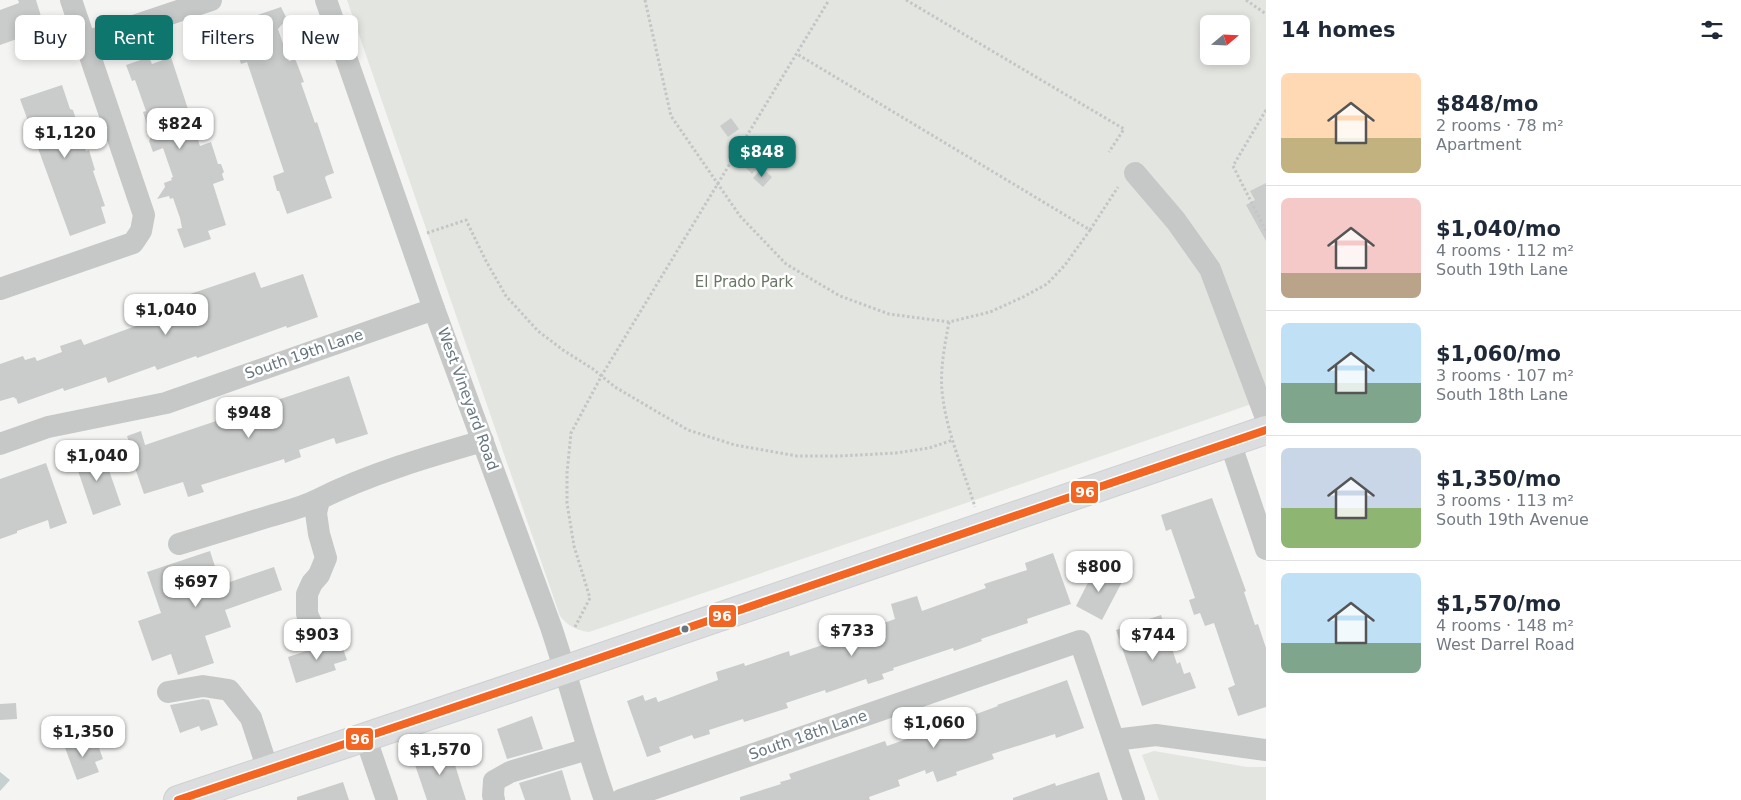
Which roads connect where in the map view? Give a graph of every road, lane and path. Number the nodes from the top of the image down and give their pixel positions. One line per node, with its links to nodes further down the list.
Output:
1 (71, 0): 9 (street)
2 (211, 0): 9 (street)
3 (326, 0): 17 (street, West Vineyard Road)
4 (645, 0): 14 (path)
5 (829, 0): 10 (path)
6 (906, 0): 12 (path)
7 (1246, 0): 8 (path)
8 (1266, 14)
9 (86, 42): 18 (street)
10 (797, 54): 14 (path); 15 (path)
11 (1266, 110): 16 (path)
12 (1109, 152)
13 (1126, 180): 15 (path); 22 (street)
14 (718, 183): 20 (path); 21 (path)
15 (1090, 230): 20 (path)
16 (1266, 231)
17 (410, 239): 19 (street, West Vineyard Road); 21 (path)
18 (0, 289)
19 (434, 309): 25 (street, West Vineyard Road); 27 (street, South 19th Lane)
20 (949, 322): 24 (path)
21 (602, 375): 24 (path); 33 (path)
22 (1266, 418)
23 (1266, 430): 26 (main road)
24 (953, 440): 29 (path)
25 (483, 441): 28 (street); 34 (street, West Vineyard Road)
26 (1230, 442): 29 (main road); 31 (street)
27 (0, 444)
28 (319, 500): 30 (street); 32 (street)
29 (981, 526): 34 (main road)
30 (179, 544)
31 (1266, 549)
32 (313, 627)
33 (575, 627)
34 (565, 669): 36 (main road); 38 (street, West Vineyard Road)
35 (168, 692): 40 (street)
36 (365, 736): 40 (main road); 42 (street)
37 (1114, 740): 39 (street); 45 (street, South 18th Lane); 46 (street)
38 (588, 749): 43 (street); 44 (street, West Vineyard Road)
39 (1266, 750)
40 (268, 770): 41 (main road)
41 (178, 800)
42 (387, 800)
43 (494, 800)
44 (605, 800)
45 (621, 800)
46 (1134, 800)

